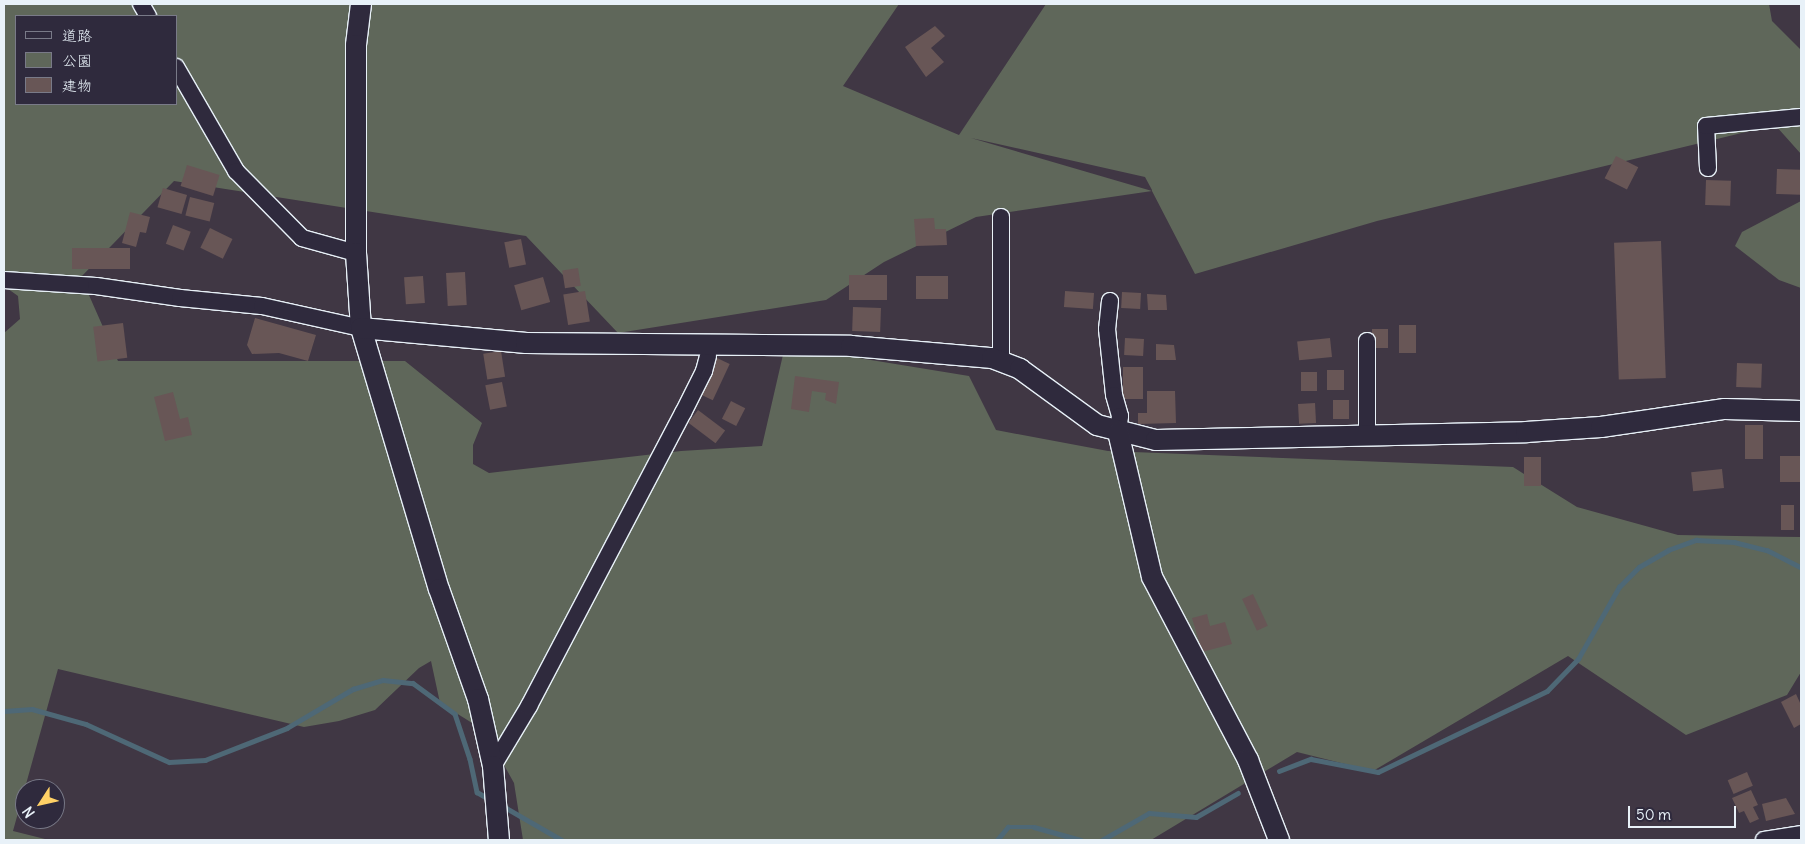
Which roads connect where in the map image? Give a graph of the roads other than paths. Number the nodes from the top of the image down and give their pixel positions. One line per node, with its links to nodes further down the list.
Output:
1 (140, 4): 3 (street)
2 (361, 4): 8 (street)
3 (147, 15)
4 (178, 70): 8 (street)
5 (1801, 117): 6 (street)
6 (1708, 168)
7 (1001, 217): 14 (street)
8 (356, 253): 11 (street)
9 (4, 280): 11 (street)
10 (1110, 301): 16 (street)
11 (361, 328): 14 (street); 18 (street)
12 (1367, 341): 17 (street)
13 (708, 356): 18 (street)
14 (1001, 362): 16 (street)
15 (1801, 412): 17 (street)
16 (1118, 432): 17 (street); 21 (street)
17 (1367, 435)
18 (493, 766): 19 (street)
19 (499, 832)
20 (1801, 834): 22 (street)
21 (1279, 840)
22 (1764, 840)

